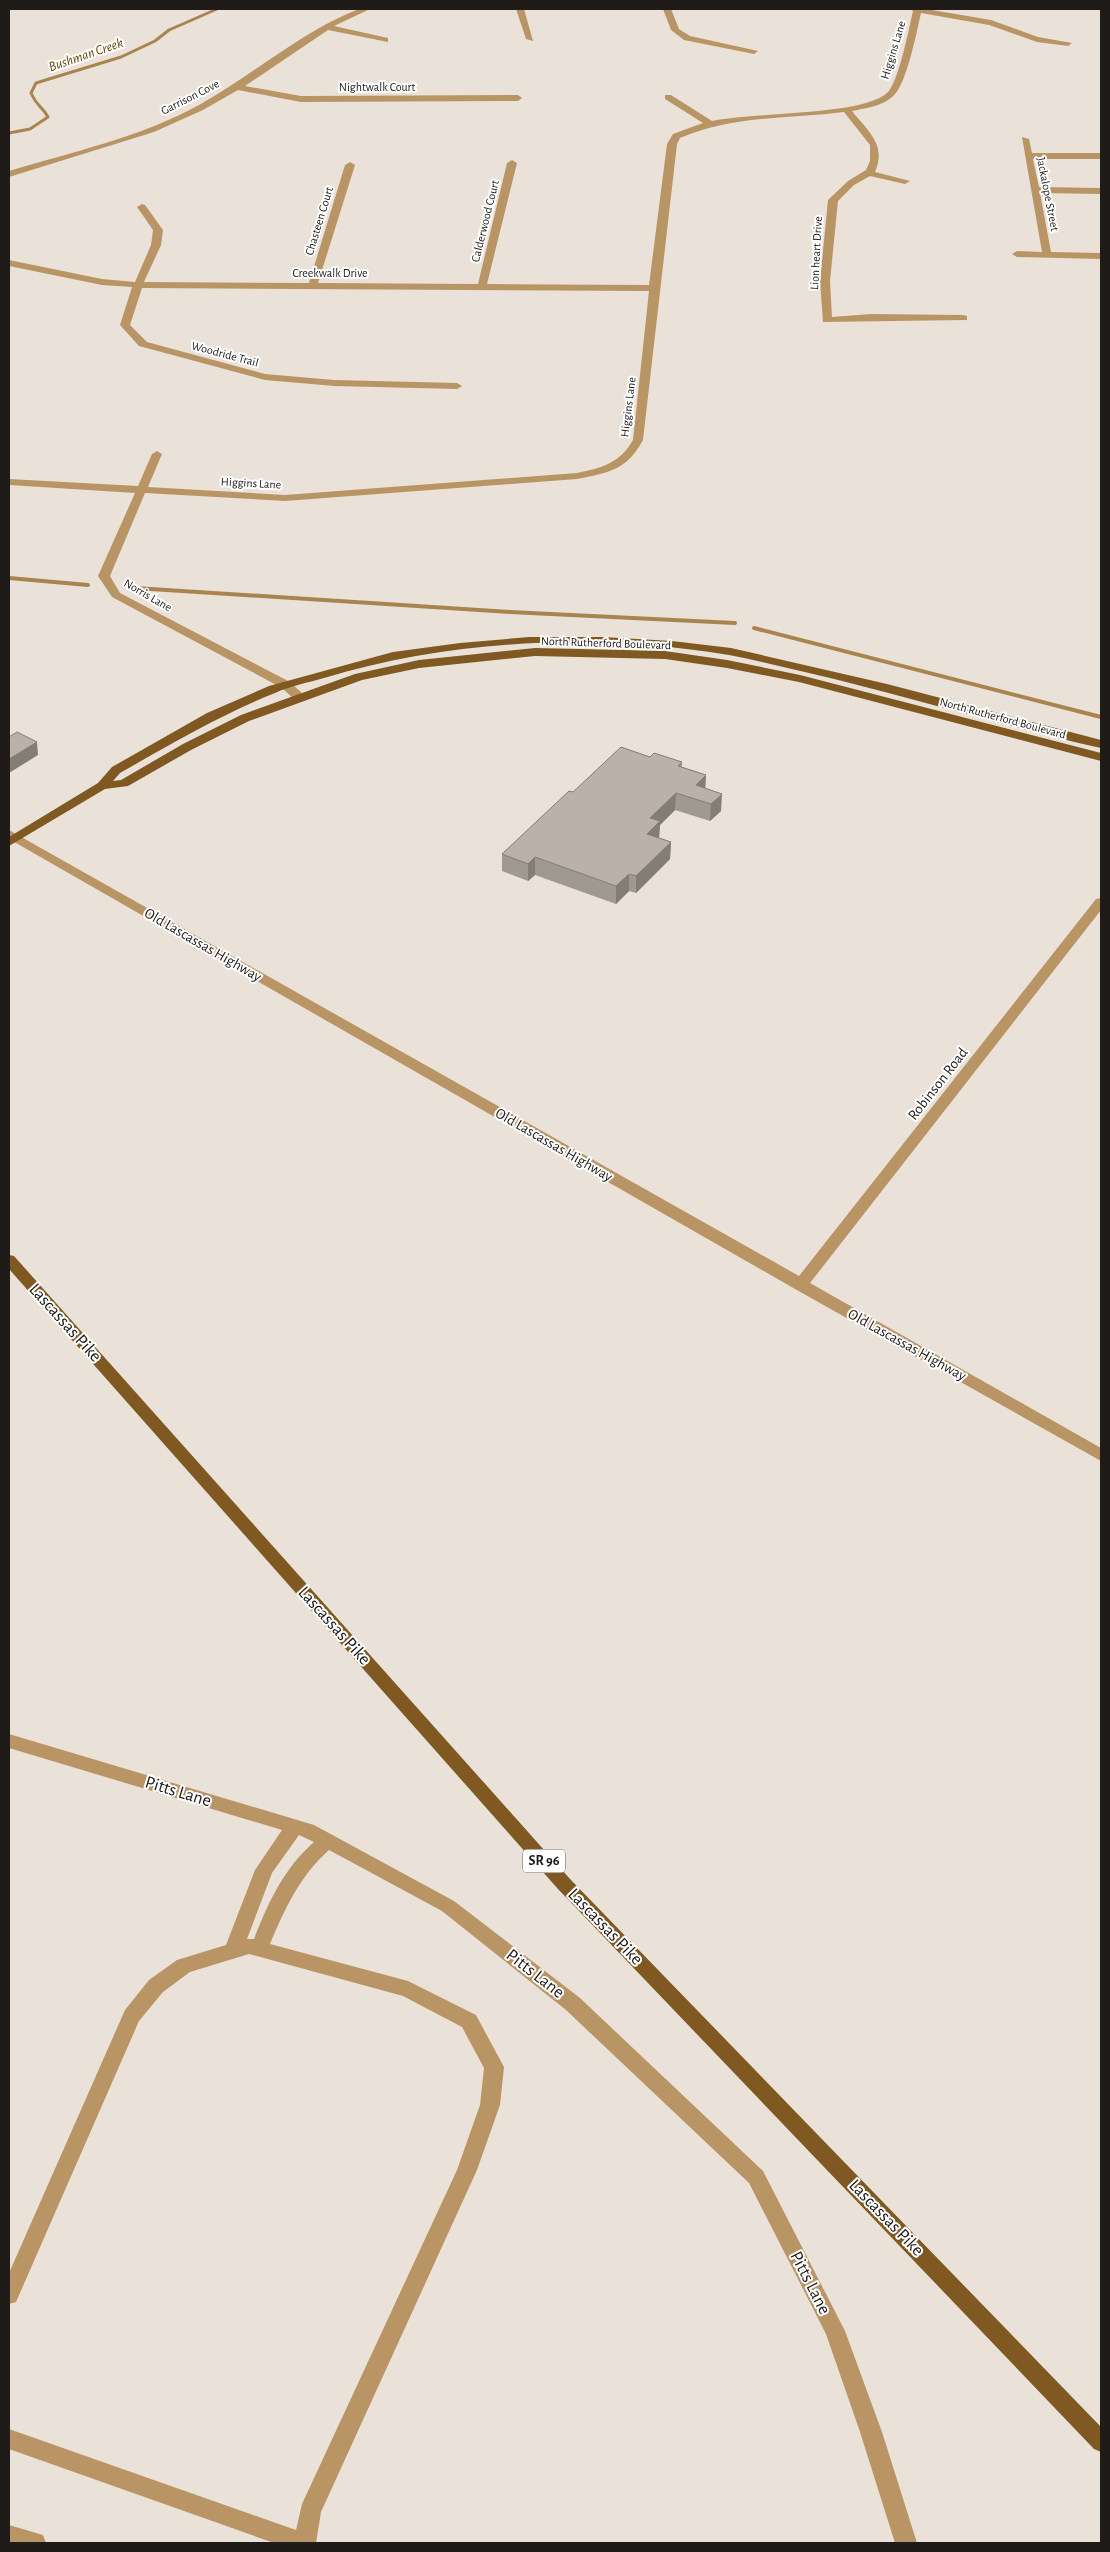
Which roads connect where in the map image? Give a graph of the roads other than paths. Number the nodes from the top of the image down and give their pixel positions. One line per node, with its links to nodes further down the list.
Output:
1 (366, 9): 6 (street, Garrison Cove)
2 (520, 9): 7 (street)
3 (666, 9): 10 (street)
4 (914, 9): 5 (street)
5 (918, 9): 9 (street); 14 (street, Higgins Lane)
6 (327, 27): 8 (street); 11 (street, Garrison Cove)
7 (530, 39)
8 (385, 40)
9 (1068, 43)
10 (754, 52)
11 (237, 87): 13 (street, Nightwalk Court); 22 (street, Garrison Cove)
12 (668, 97): 15 (street)
13 (518, 98)
14 (847, 110): 15 (street, Higgins Lane); 21 (street)
15 (709, 123): 34 (street, Higgins Lane)
16 (1025, 139): 17 (street, Jackalope Street)
17 (1028, 156): 18 (street); 24 (street, Jackalope Street)
18 (1101, 156)
19 (512, 163): 33 (street, Calderwood Court)
20 (350, 165): 32 (street, Chasteen Court)
21 (868, 173): 23 (street); 35 (street, Lion heart Drive)
22 (9, 174)
23 (905, 181)
24 (1035, 190): 25 (street); 28 (street, Jackalope Street)
25 (1101, 191)
26 (142, 207): 31 (street, Woodride Trail)
27 (1017, 254): 28 (street)
28 (1047, 254): 29 (street)
29 (1101, 256)
30 (9, 263): 31 (street, Creekwalk Drive)
31 (138, 284): 32 (street, Creekwalk Drive); 36 (street, Woodride Trail)
32 (313, 285): 33 (street, Creekwalk Drive)
33 (482, 286): 34 (street, Creekwalk Drive)
34 (654, 288): 39 (street, Higgins Lane)
35 (963, 318)
36 (457, 386)
37 (157, 454): 39 (street, Norris Lane)
38 (9, 482): 39 (street, Higgins Lane)
39 (140, 490): 40 (street, Norris Lane)
40 (286, 685): 41 (street, Norris Lane); 42 (main road, North Rutherford Boulevard); 44 (main road, North Rutherford Boulevard)
41 (299, 697): 43 (main road, North Rutherford Boulevard); 44 (main road, North Rutherford Boulevard)
42 (1101, 744)
43 (1101, 757)
44 (102, 786): 45 (main road, North Rutherford Boulevard)
45 (11, 838): 48 (street, Old Lascassas Highway)
46 (1101, 902): 48 (street, Robinson Road)
47 (9, 1260): 57 (main road, Lascassas Pike / SR 96)
48 (800, 1285): 49 (street, Old Lascassas Highway)
49 (1101, 1455)
50 (9, 1741): 51 (street, Pitts Lane)
51 (295, 1826): 52 (street, Pitts Lane); 54 (street)
52 (327, 1841): 53 (street); 61 (street, Pitts Lane)
53 (259, 1949): 54 (street); 60 (street)
54 (233, 1950): 55 (street)
55 (9, 2295)
56 (9, 2439): 60 (street)
57 (1101, 2442)
58 (9, 2536): 59 (street)
59 (36, 2543)
60 (304, 2543)
61 (906, 2543)

